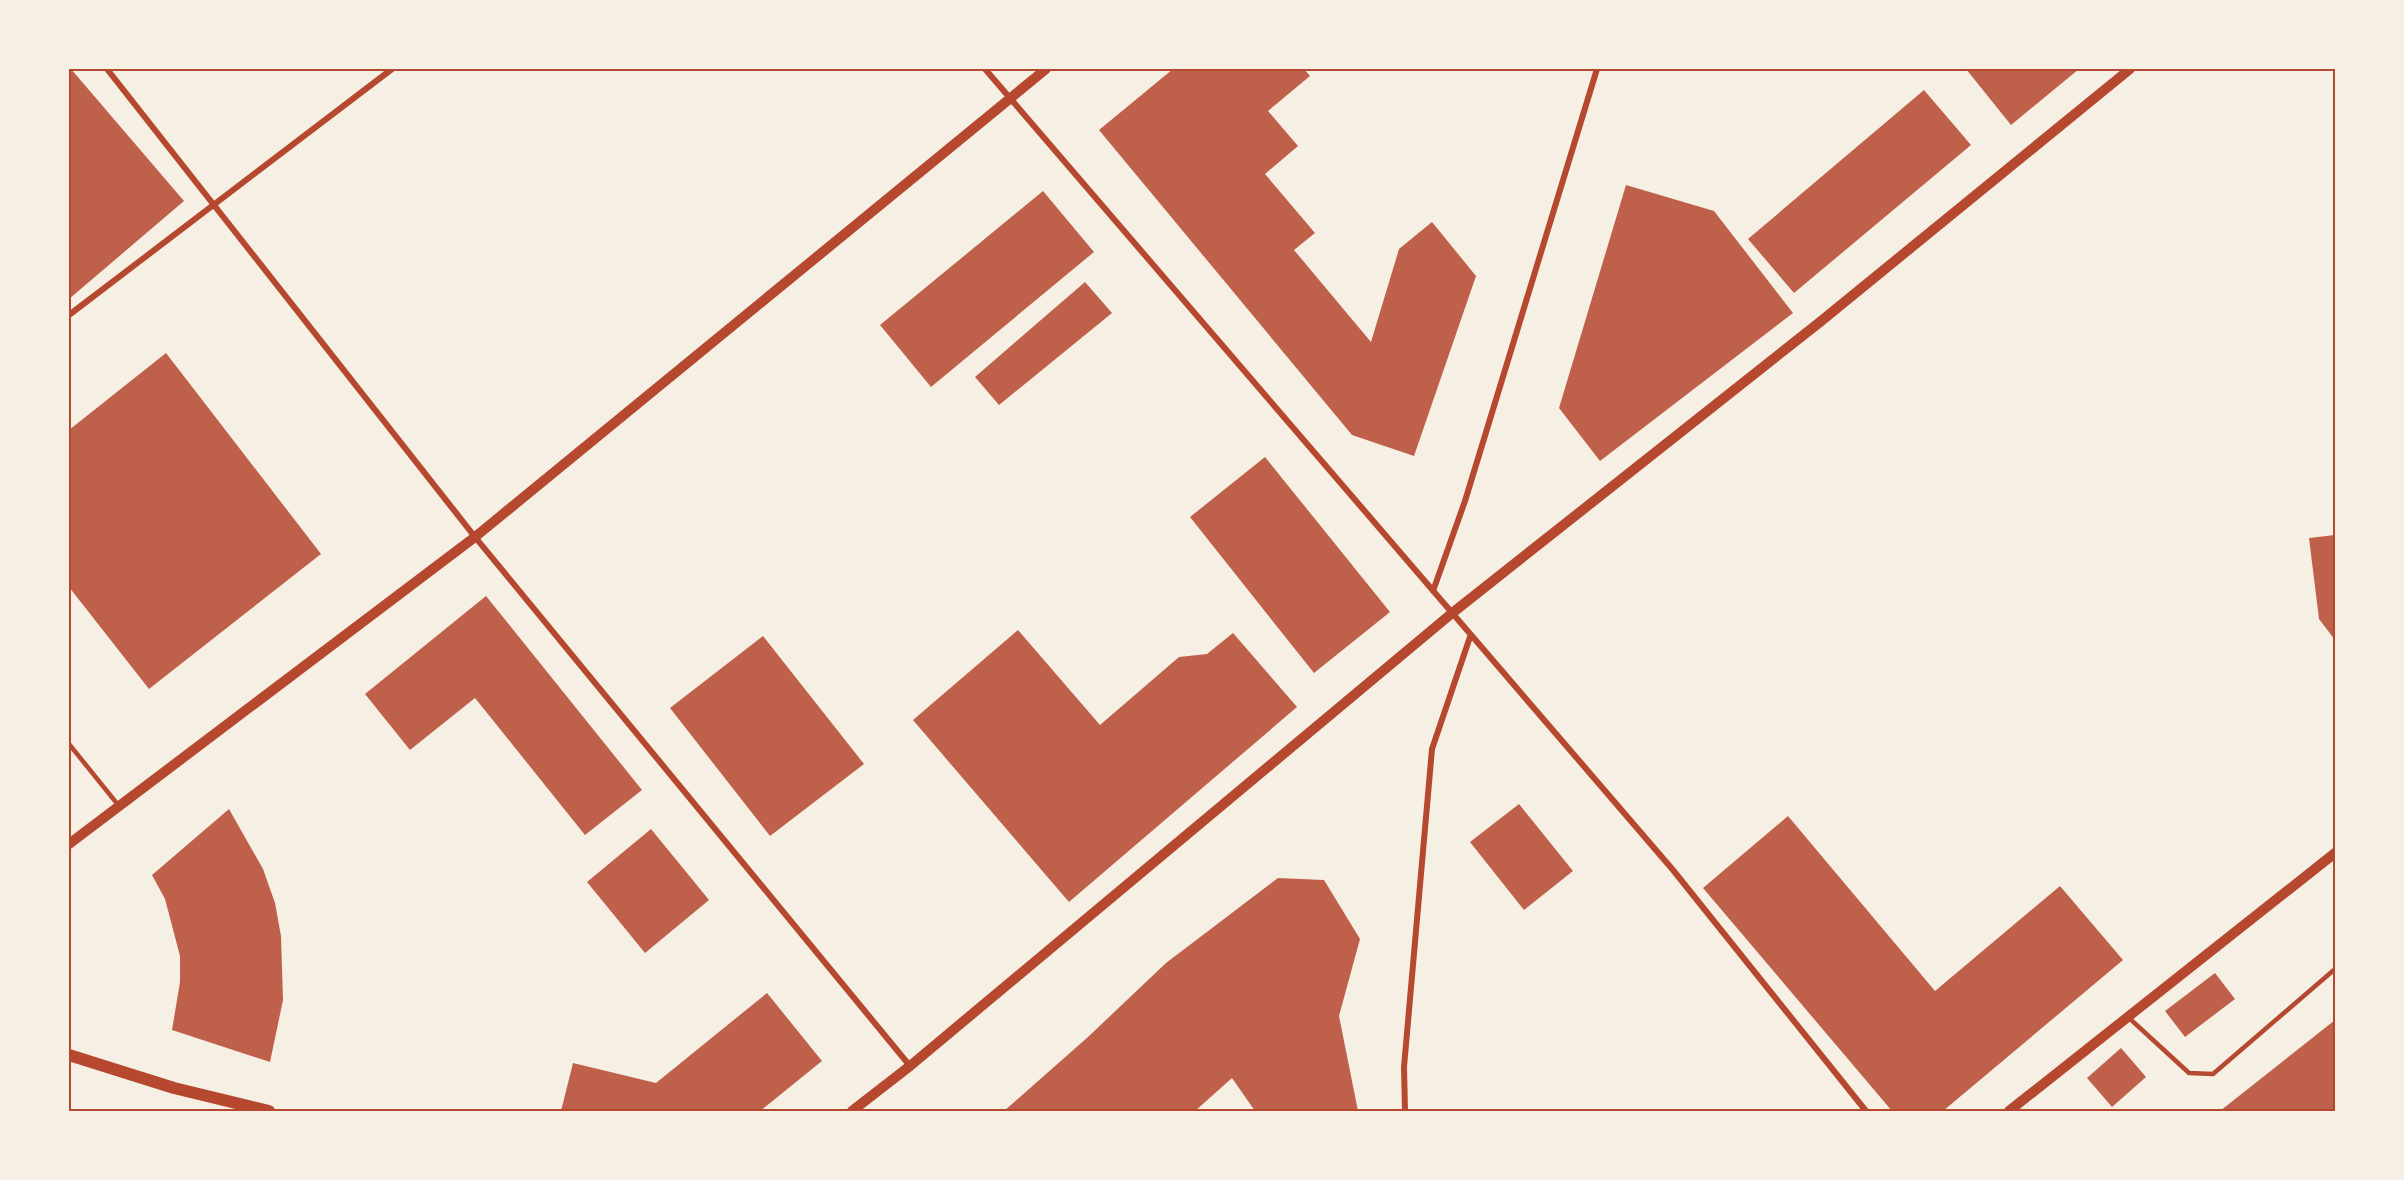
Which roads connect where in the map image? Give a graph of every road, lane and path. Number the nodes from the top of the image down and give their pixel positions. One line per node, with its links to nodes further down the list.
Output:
1 (107, 69): 8 (street)
2 (392, 69): 8 (street)
3 (986, 69): 7 (street)
4 (1046, 69): 7 (street)
5 (1597, 69): 11 (street)
6 (2130, 69): 12 (street)
7 (1011, 98): 10 (street); 11 (street)
8 (214, 206): 9 (street); 10 (street)
9 (69, 315)
10 (476, 537): 15 (street); 21 (street)
11 (1433, 591): 12 (street)
12 (1451, 614): 13 (street); 21 (street)
13 (1470, 637): 24 (street); 25 (street)
14 (69, 744): 15 (lane)
15 (119, 806): 16 (street)
16 (69, 844)
17 (2335, 853): 19 (street)
18 (2335, 969): 19 (lane)
19 (2127, 1017): 26 (street)
20 (69, 1055): 22 (main road)
21 (910, 1066): 23 (street)
22 (269, 1111)
23 (852, 1111)
24 (1405, 1111)
25 (1866, 1111)
26 (2008, 1111)

